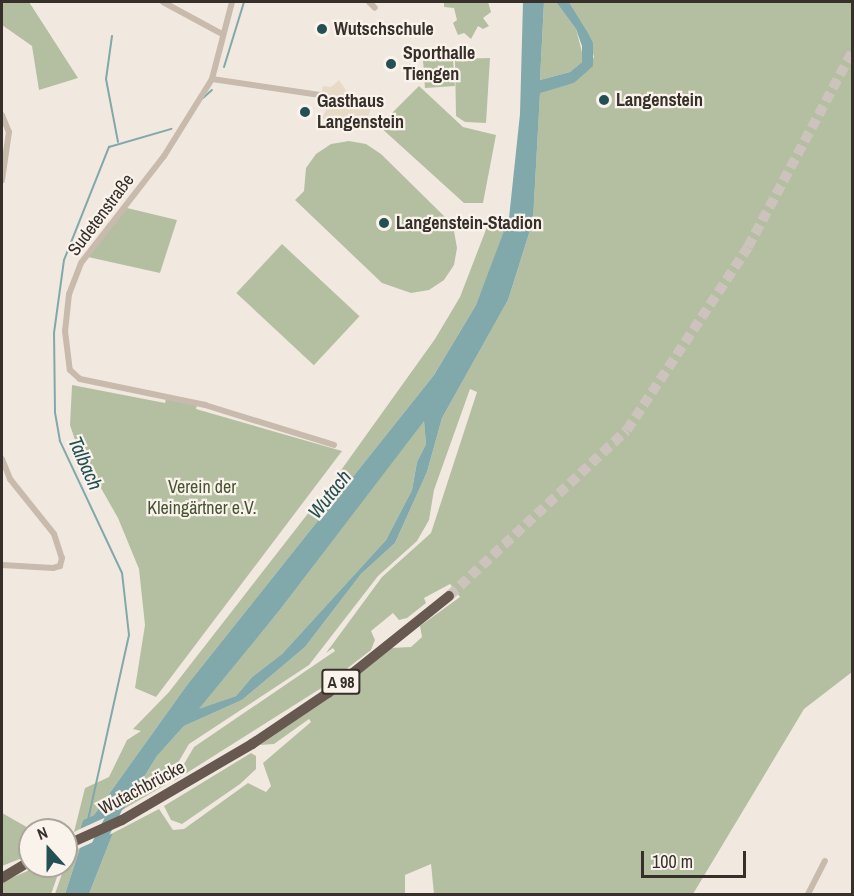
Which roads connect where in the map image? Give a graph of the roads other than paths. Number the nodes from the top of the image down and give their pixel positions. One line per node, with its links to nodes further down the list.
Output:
1 (163, 2): 5 (street)
2 (232, 2): 5 (street, Sudetenstraße)
3 (369, 2): 4 (street)
4 (375, 8)
5 (222, 34): 6 (street, Sudetenstraße)
6 (212, 79): 7 (street); 10 (street, Sudetenstraße)
7 (320, 95)
8 (2, 115): 9 (street)
9 (2, 180)
10 (334, 445)
11 (2, 459): 12 (street)
12 (2, 565)
13 (448, 596): 14 (highway, Wutachbrücke / A 98)
14 (78, 840)
15 (825, 861): 20 (street)
16 (18, 864): 18 (highway)
17 (18, 868): 19 (highway)
18 (2, 870)
19 (2, 878)
20 (808, 894)

